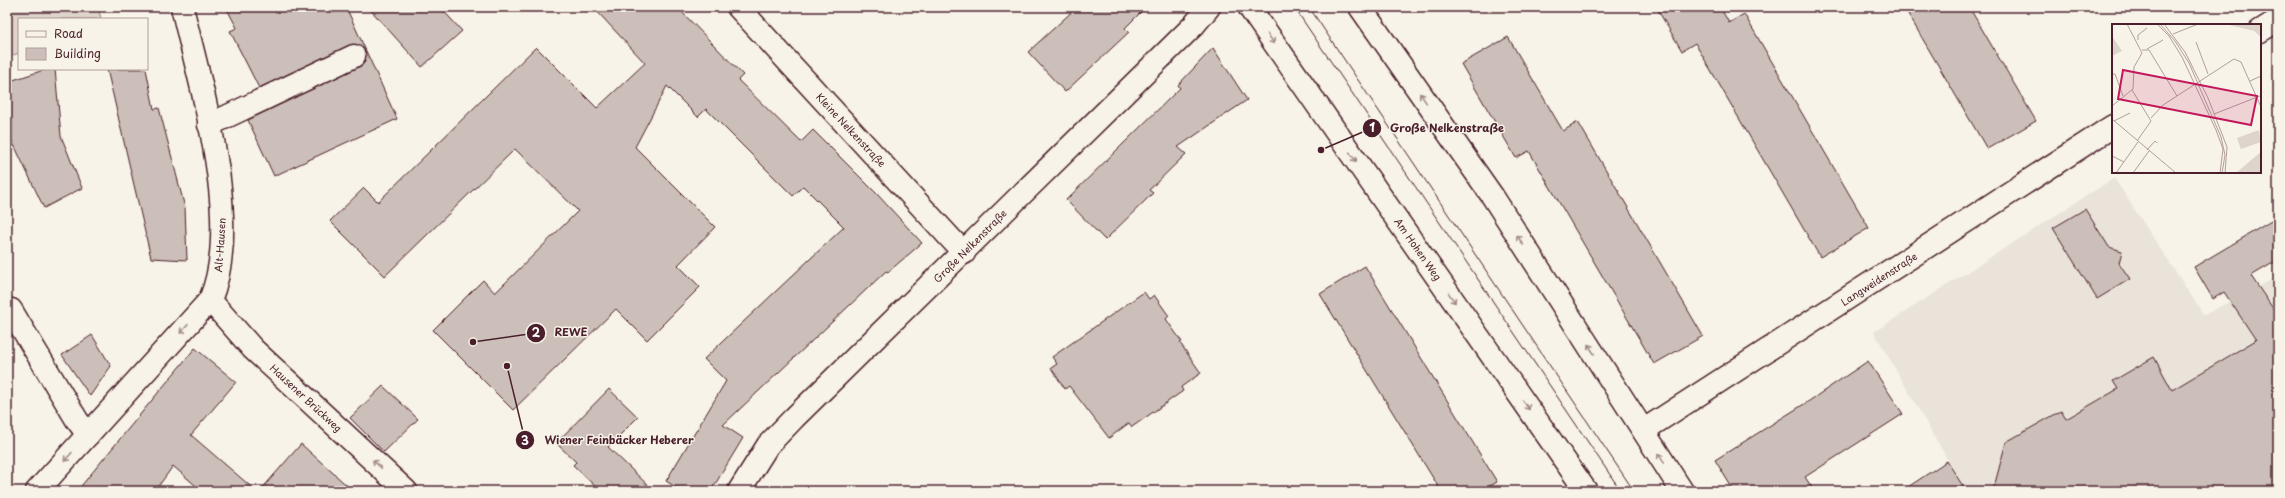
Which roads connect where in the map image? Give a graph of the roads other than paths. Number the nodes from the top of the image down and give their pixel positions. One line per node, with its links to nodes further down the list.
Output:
1 (182, 7): 7 (street, Alt-Hausen)
2 (738, 7): 9 (street, Kleine Nelkenstraße)
3 (1209, 7): 9 (street, Große Nelkenstraße)
4 (1249, 7): 17 (street, Am Hohen Weg, one-way to 17)
5 (1360, 7): 12 (street, one-way to 5)
6 (354, 56): 7 (street)
7 (209, 125): 10 (street, Alt-Hausen)
8 (2112, 127): 12 (street, Langweidenstraße)
9 (964, 253): 16 (street, Große Nelkenstraße)
10 (210, 300): 13 (street, Alt-Hausen, one-way to 13); 15 (street, Hausener Brückweg, one-way to 10)
11 (7, 309): 13 (street)
12 (1644, 430): 18 (street, one-way to 12)
13 (88, 435): 14 (street, Alt-Hausen, one-way to 14)
14 (37, 491)
15 (406, 491)
16 (739, 491)
17 (1586, 491)
18 (1682, 491)

